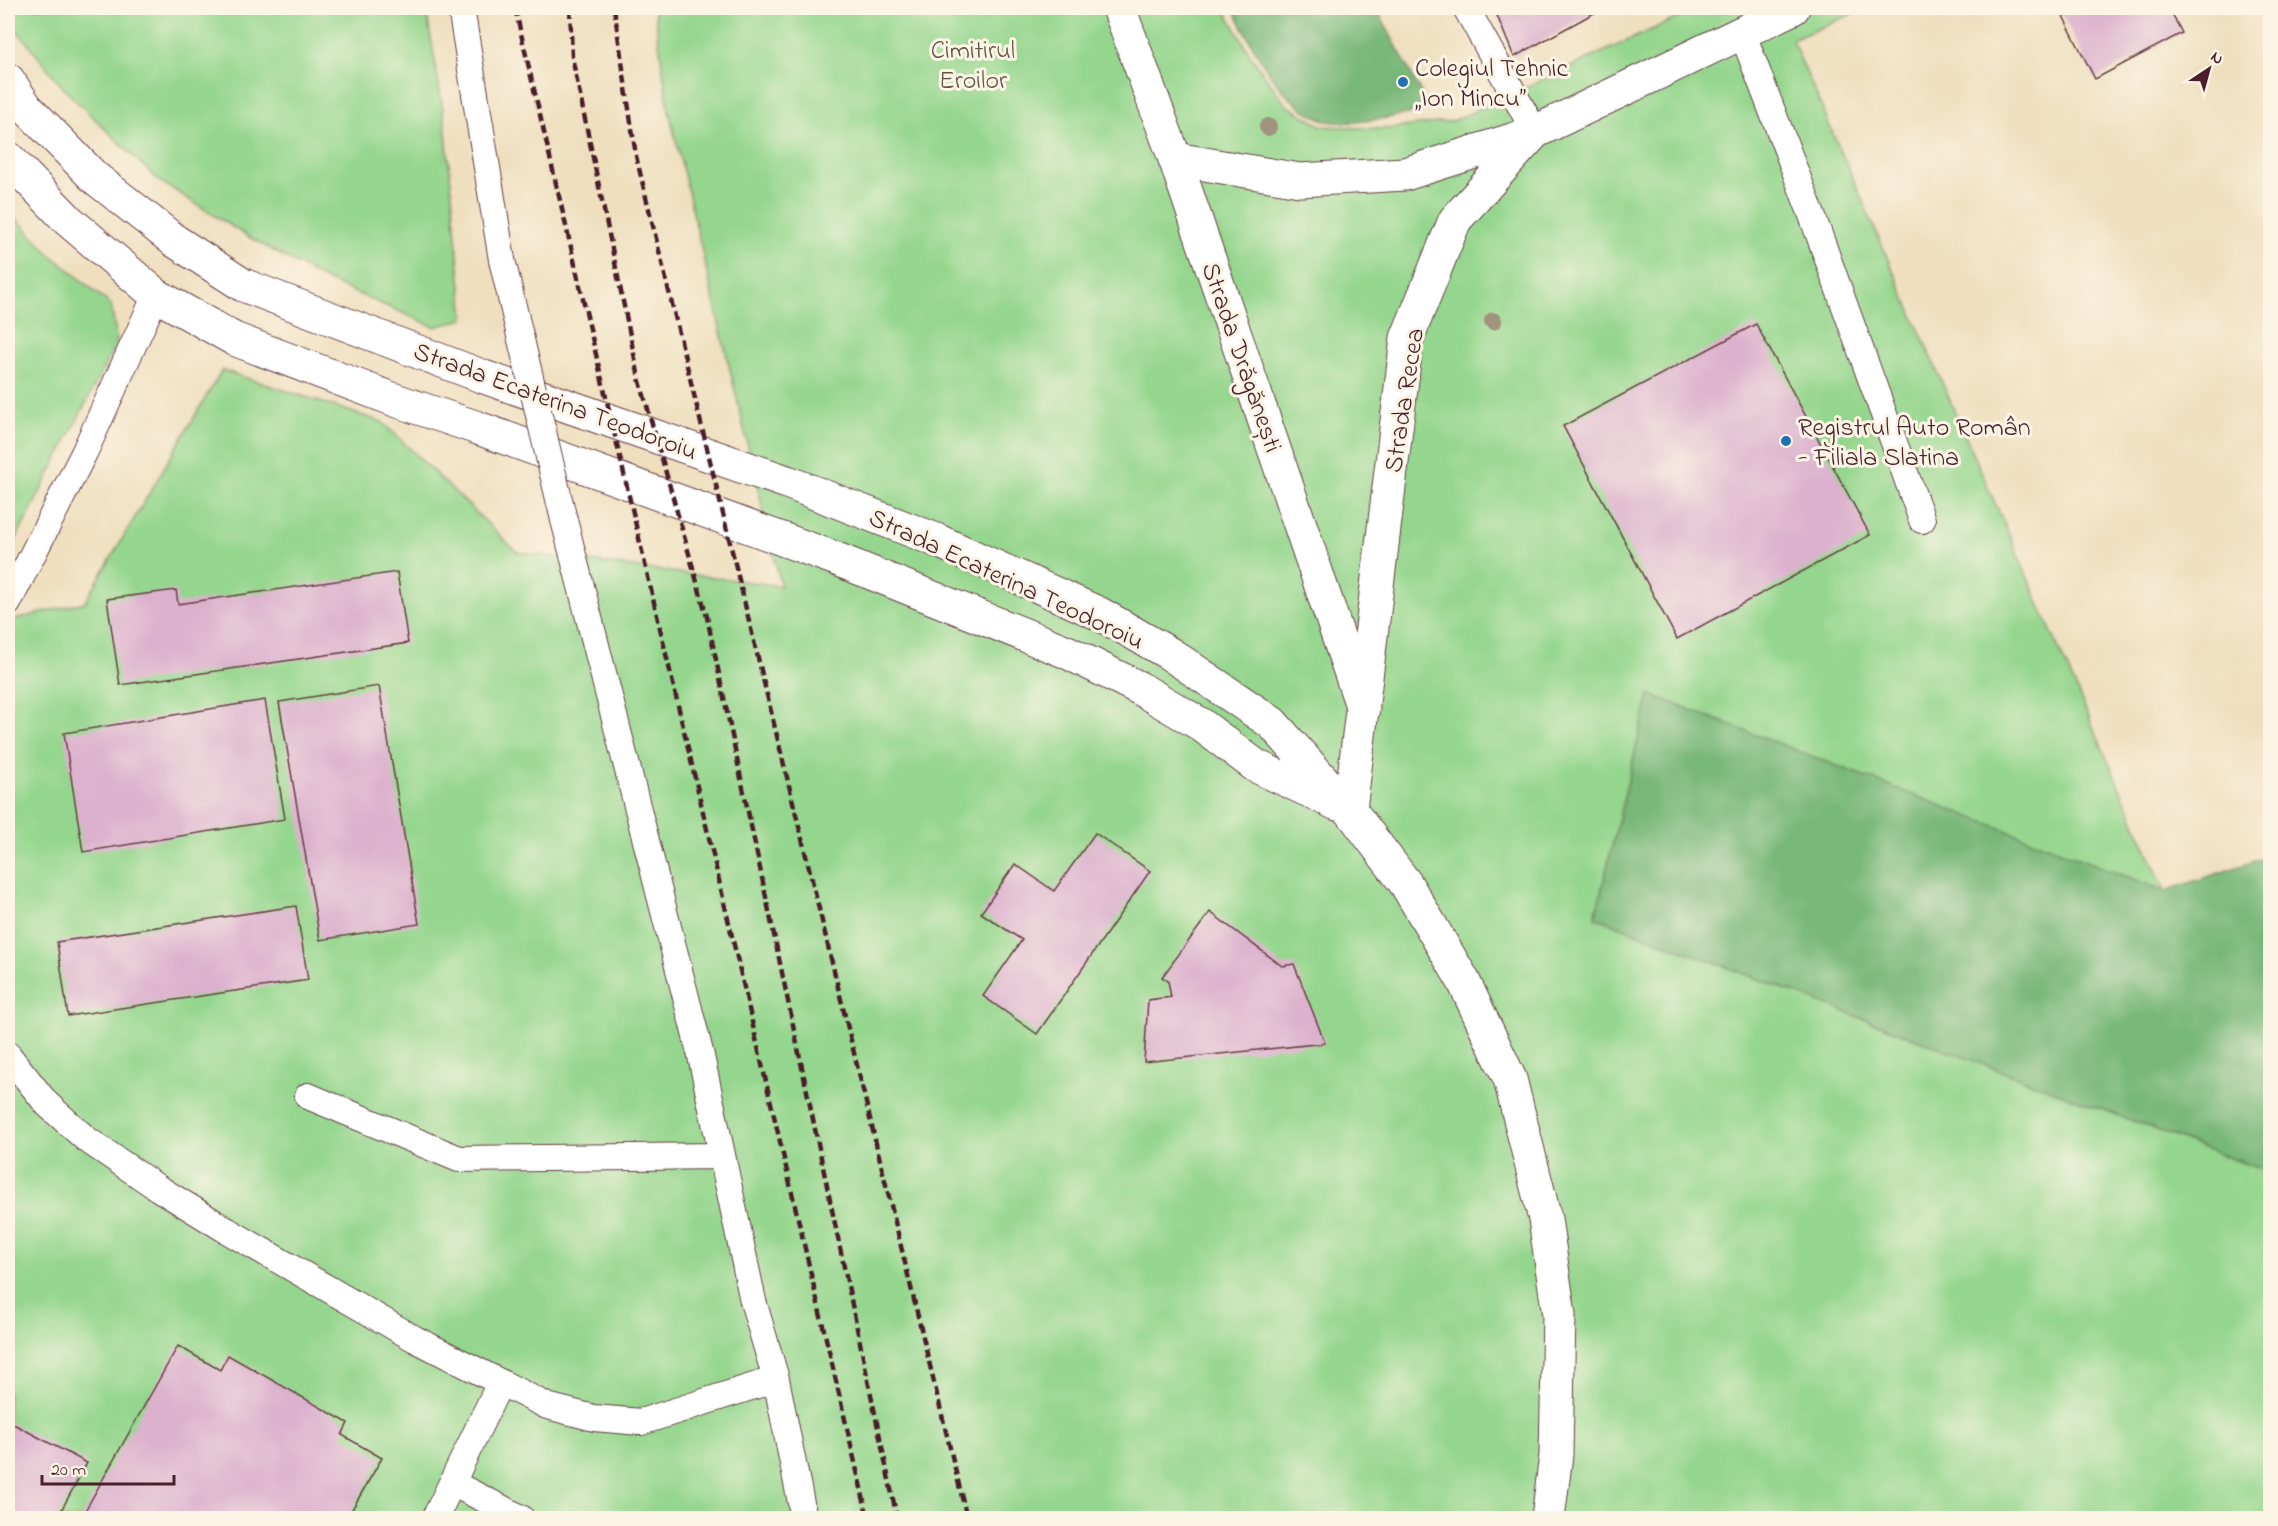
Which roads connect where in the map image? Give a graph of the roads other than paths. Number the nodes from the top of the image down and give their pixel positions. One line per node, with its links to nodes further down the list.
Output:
1 (461, 8): 17 (lane, bridge)
2 (1119, 8): 9 (main road, Strada Drăgănești)
3 (1466, 8): 7 (lane)
4 (1793, 8): 5 (main road, Strada Recea)
5 (1742, 32): 7 (main road, Strada Recea); 11 (lane)
6 (8, 80): 14 (main road, Strada Ecaterina Teodoroiu)
7 (1535, 132): 9 (main road); 13 (main road, Strada Recea)
8 (8, 158): 10 (main road, Strada Ecaterina Teodoroiu)
9 (1175, 159): 13 (main road, Strada Drăgănești)
10 (156, 295): 12 (lane); 14 (main road, Strada Ecaterina Teodoroiu)
11 (1922, 520)
12 (8, 603)
13 (1363, 709): 14 (main road, Strada Recea)
14 (1350, 810): 24 (main road)
15 (8, 1055): 19 (lane)
16 (308, 1096): 17 (lane)
17 (722, 1156): 18 (lane)
18 (776, 1380): 19 (lane); 23 (lane)
19 (500, 1383): 20 (lane)
20 (452, 1483): 21 (lane); 22 (lane)
21 (435, 1518)
22 (520, 1518)
23 (804, 1518)
24 (1548, 1518)

